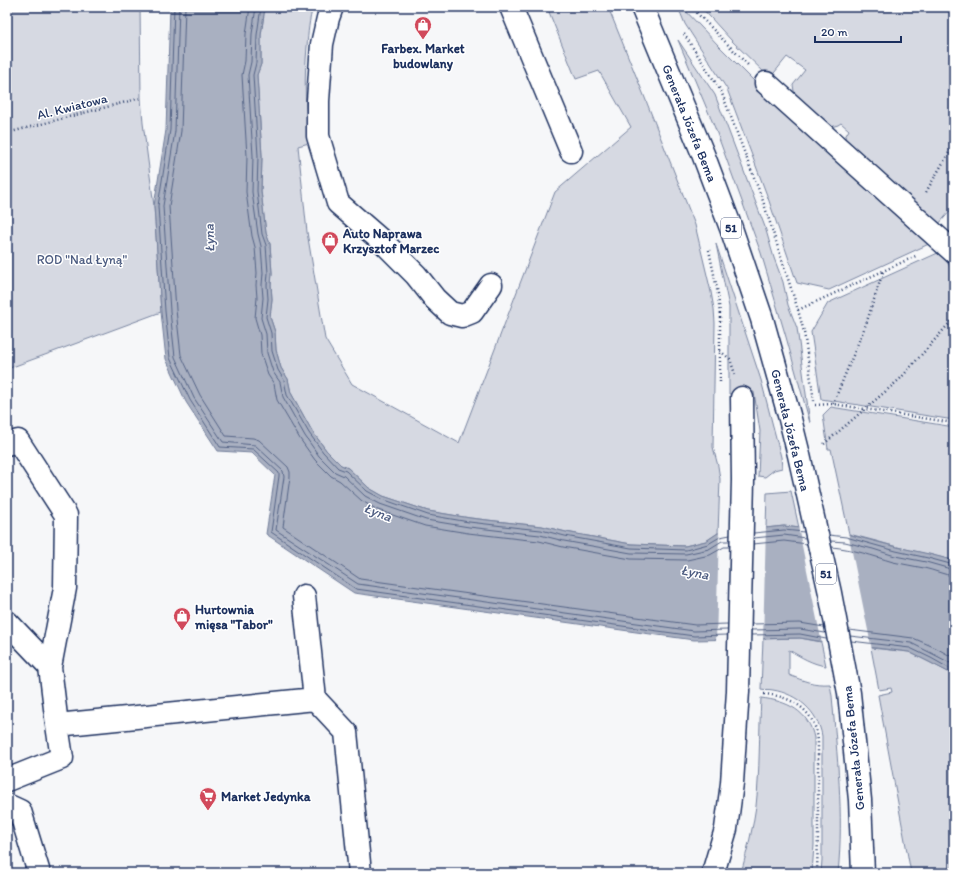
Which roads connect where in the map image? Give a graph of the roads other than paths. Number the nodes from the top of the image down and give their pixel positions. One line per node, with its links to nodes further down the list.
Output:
1 (332, 7): 7 (main road)
2 (511, 7): 5 (main road)
3 (642, 7): 20 (main road, Generała Józefa Bema / 51)
4 (766, 83): 6 (main road)
5 (570, 151)
6 (949, 247)
7 (491, 285)
8 (742, 398): 19 (main road)
9 (7, 444): 12 (main road)
10 (304, 596): 13 (main road)
11 (7, 622): 12 (main road)
12 (50, 667): 14 (main road)
13 (315, 698): 14 (main road); 18 (main road)
14 (57, 725): 15 (main road)
15 (7, 780)
16 (7, 805): 17 (main road)
17 (39, 873)
18 (360, 873)
19 (713, 873)
20 (863, 873)

